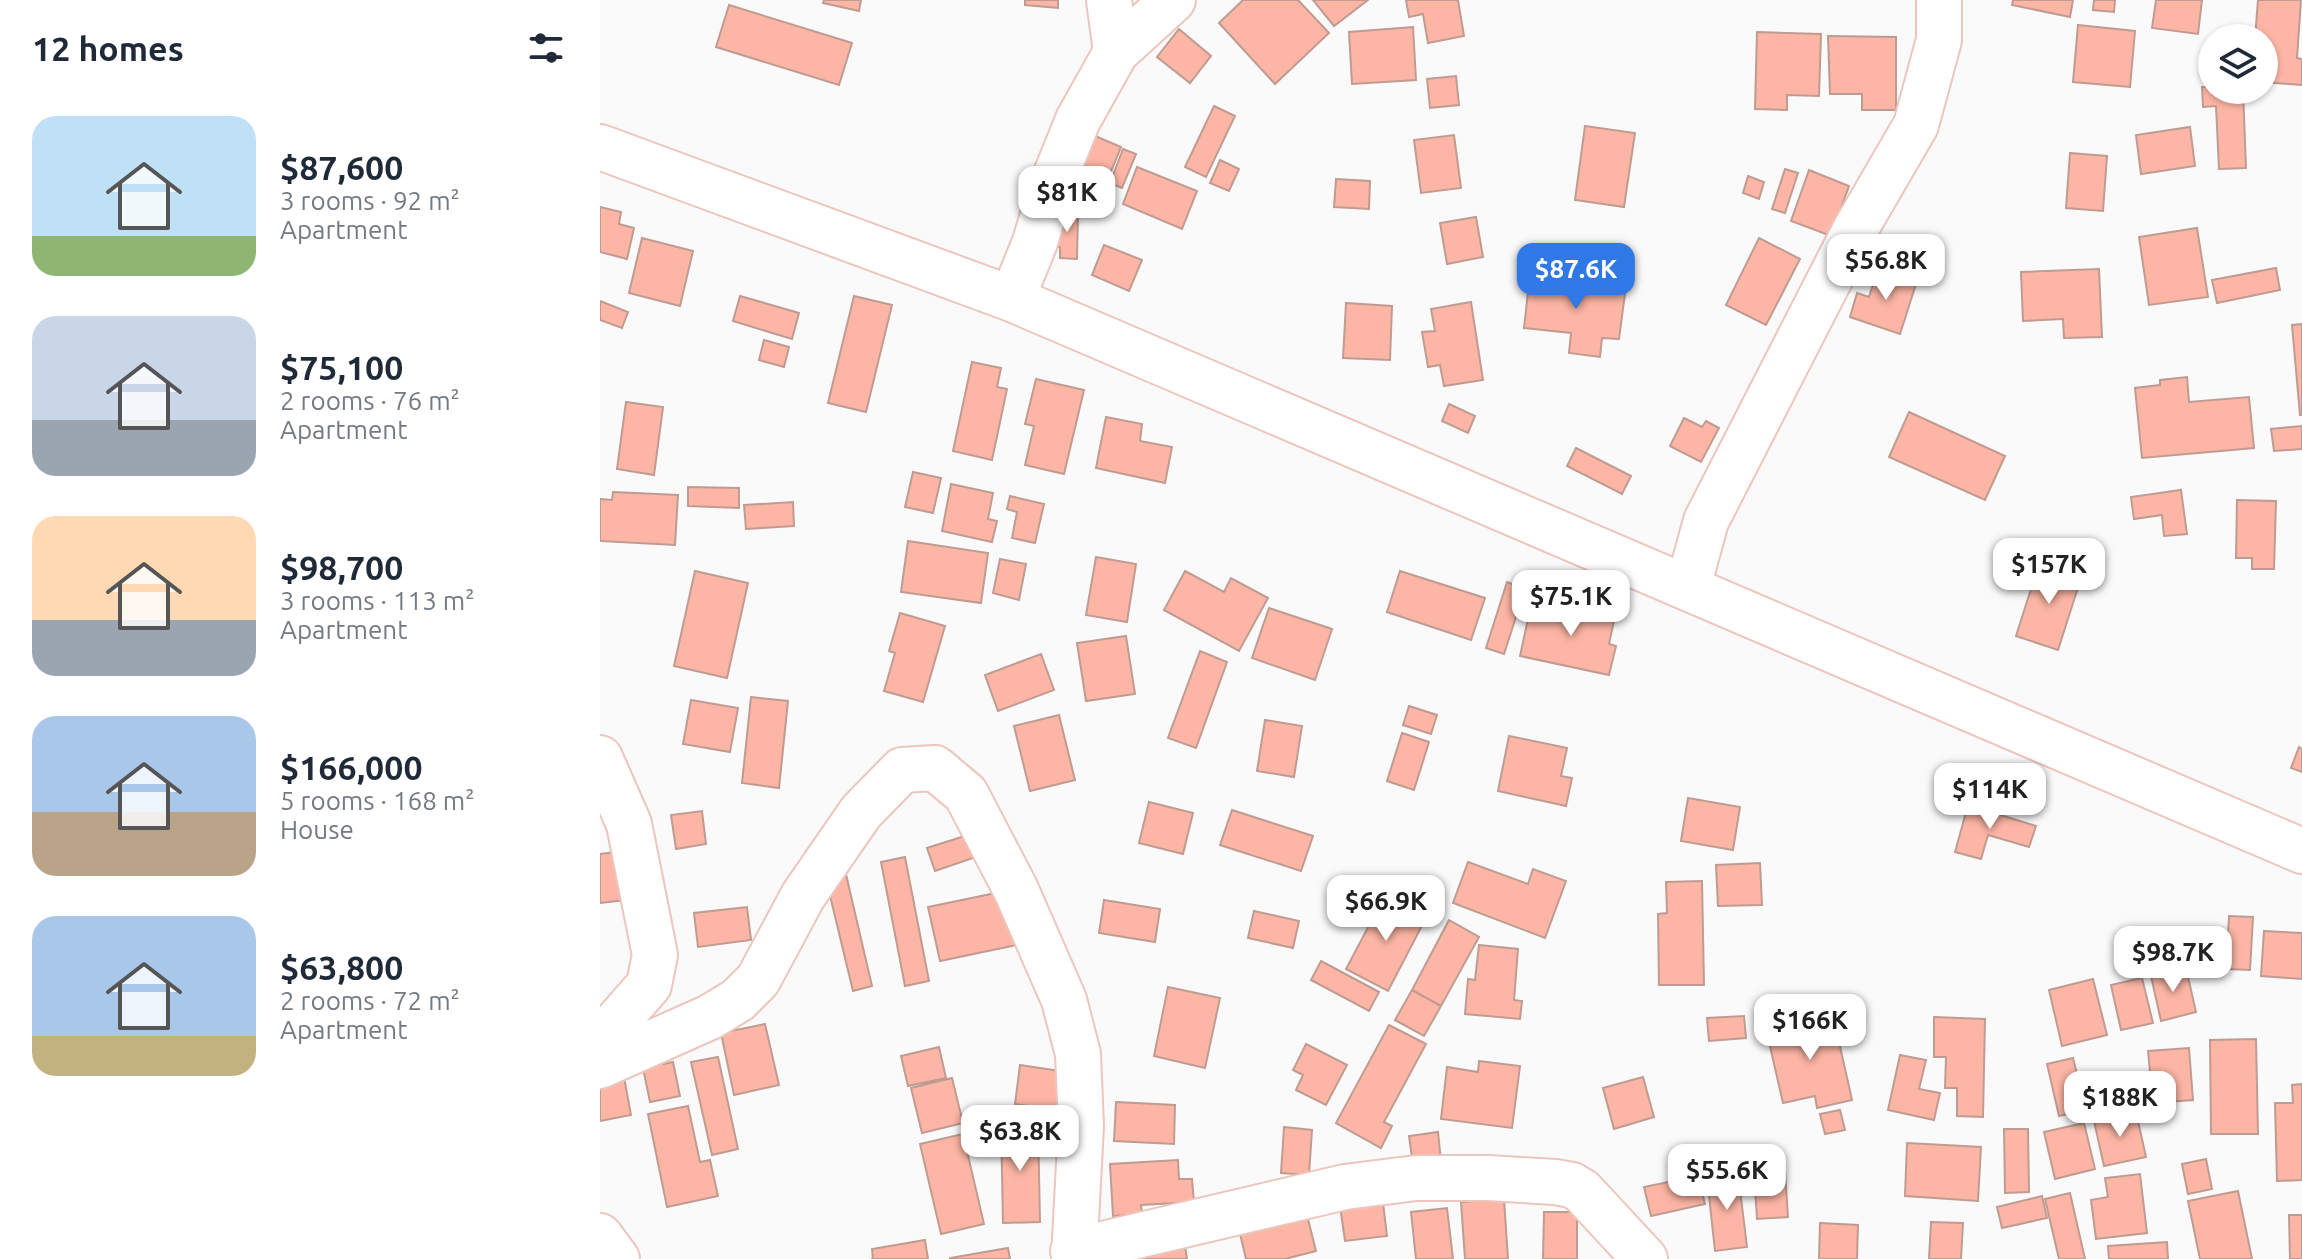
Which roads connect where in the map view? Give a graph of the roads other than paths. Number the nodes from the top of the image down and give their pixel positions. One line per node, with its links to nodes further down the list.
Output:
1 (1109, 0): 4 (street)
2 (1173, 0): 4 (street)
3 (1939, 0): 7 (street)
4 (1116, 52): 6 (street)
5 (600, 147): 6 (street)
6 (1012, 299): 7 (street)
7 (1688, 587): 9 (street)
8 (600, 758): 10 (street)
9 (2302, 851)
10 (600, 1041)
11 (600, 1066): 13 (street)
12 (600, 1236): 14 (street)
13 (1074, 1255): 15 (street)
14 (617, 1259)
15 (1645, 1259)

